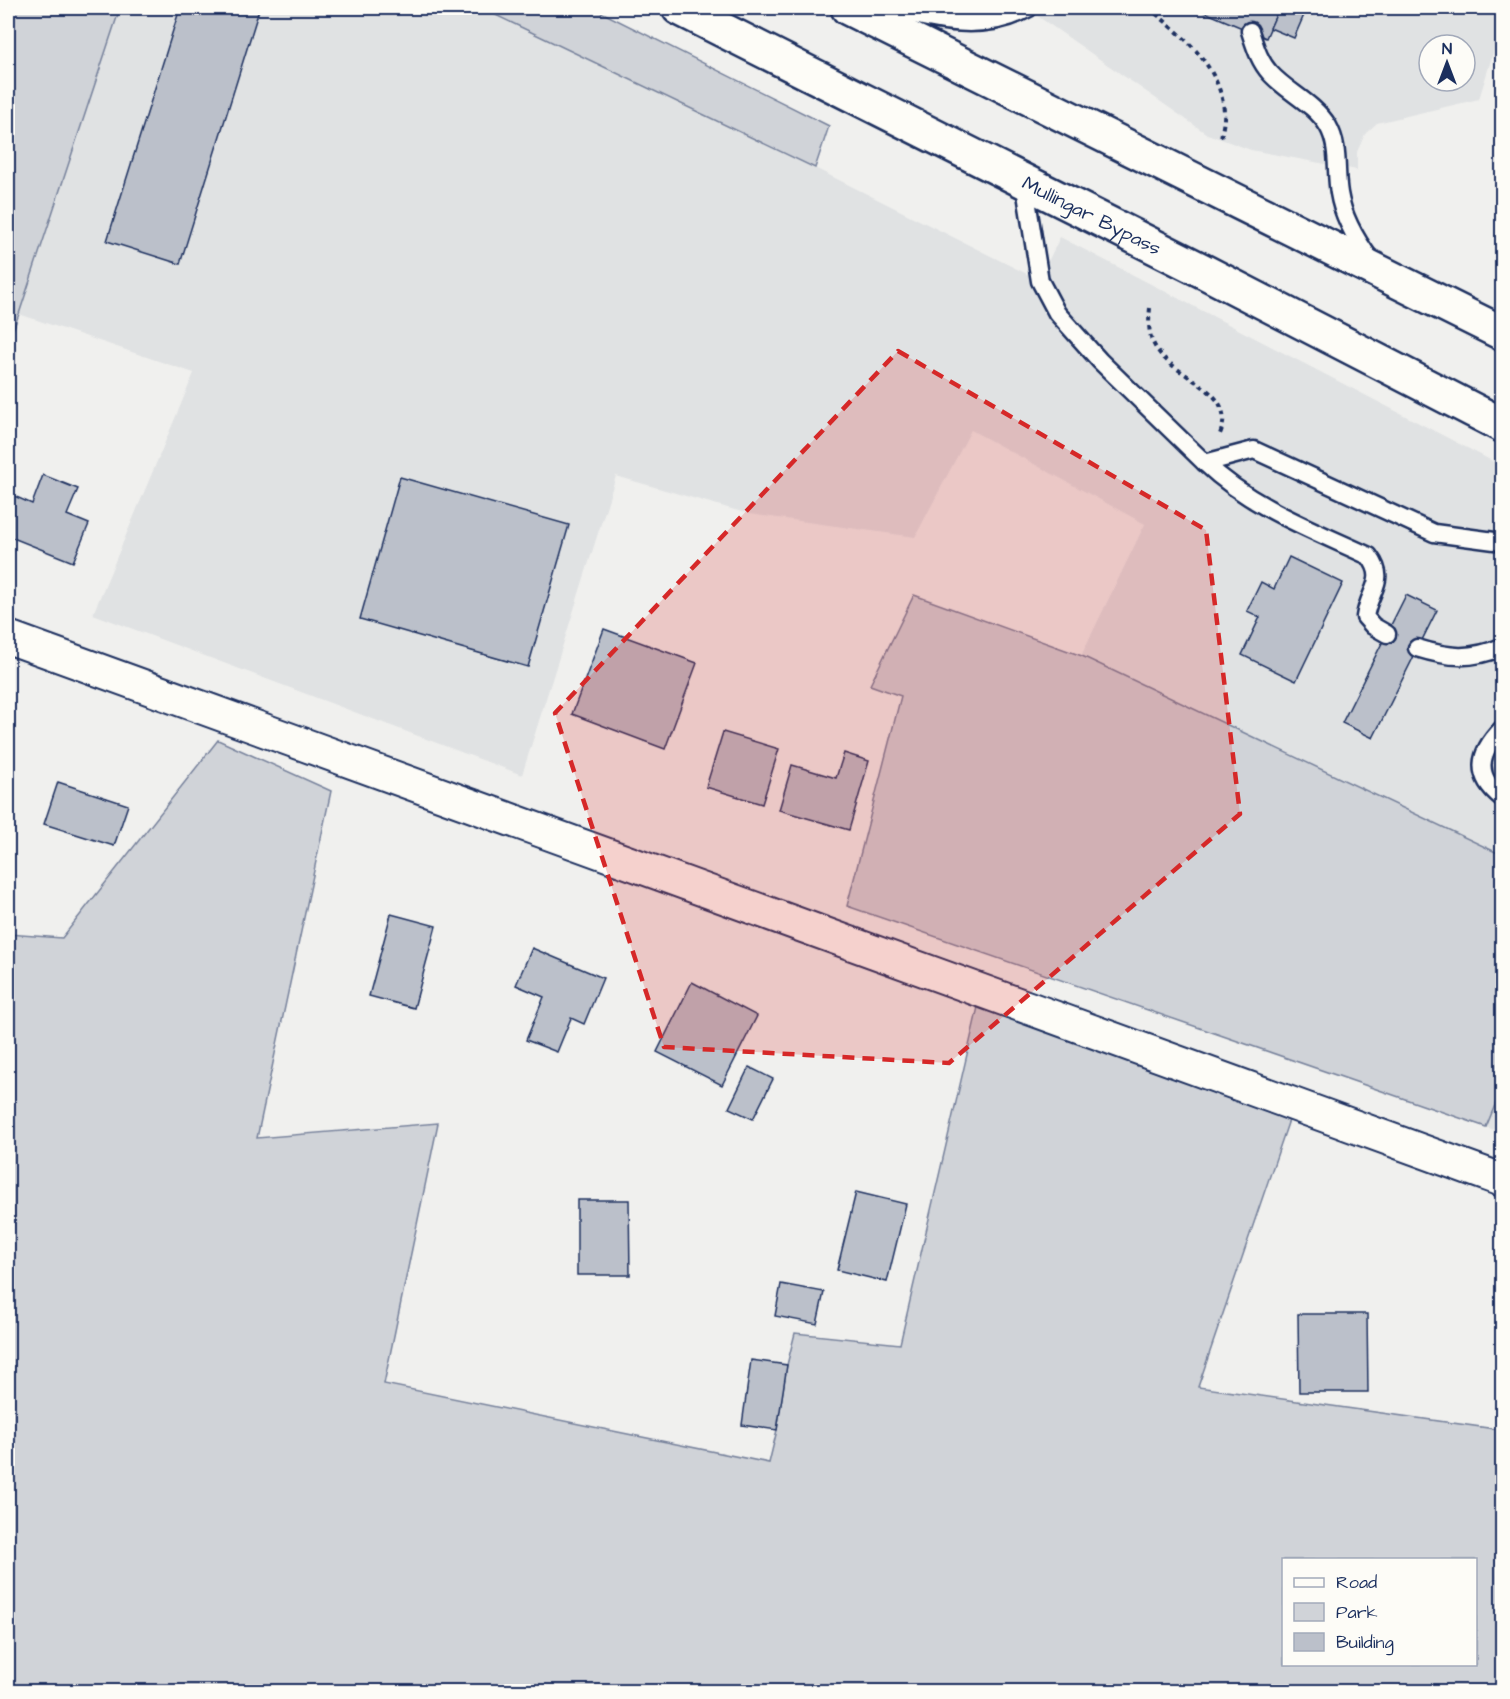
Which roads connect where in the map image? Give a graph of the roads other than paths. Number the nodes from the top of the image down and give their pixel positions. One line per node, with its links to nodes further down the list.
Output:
1 (679, 8): 6 (highway, Mullingar Bypass)
2 (848, 8): 7 (highway)
3 (890, 8): 4 (lane)
4 (1029, 8)
5 (1250, 31): 7 (lane)
6 (1024, 182): 9 (highway, Mullingar Bypass); 10 (lane)
7 (1381, 273): 8 (highway)
8 (1503, 333)
9 (1503, 425)
10 (1204, 463): 11 (lane); 12 (lane)
11 (1503, 542)
12 (1387, 634)
13 (8, 637): 18 (street)
14 (1503, 647): 15 (lane)
15 (1418, 648)
16 (1503, 729): 17 (lane)
17 (1503, 798)
18 (1503, 1180)

